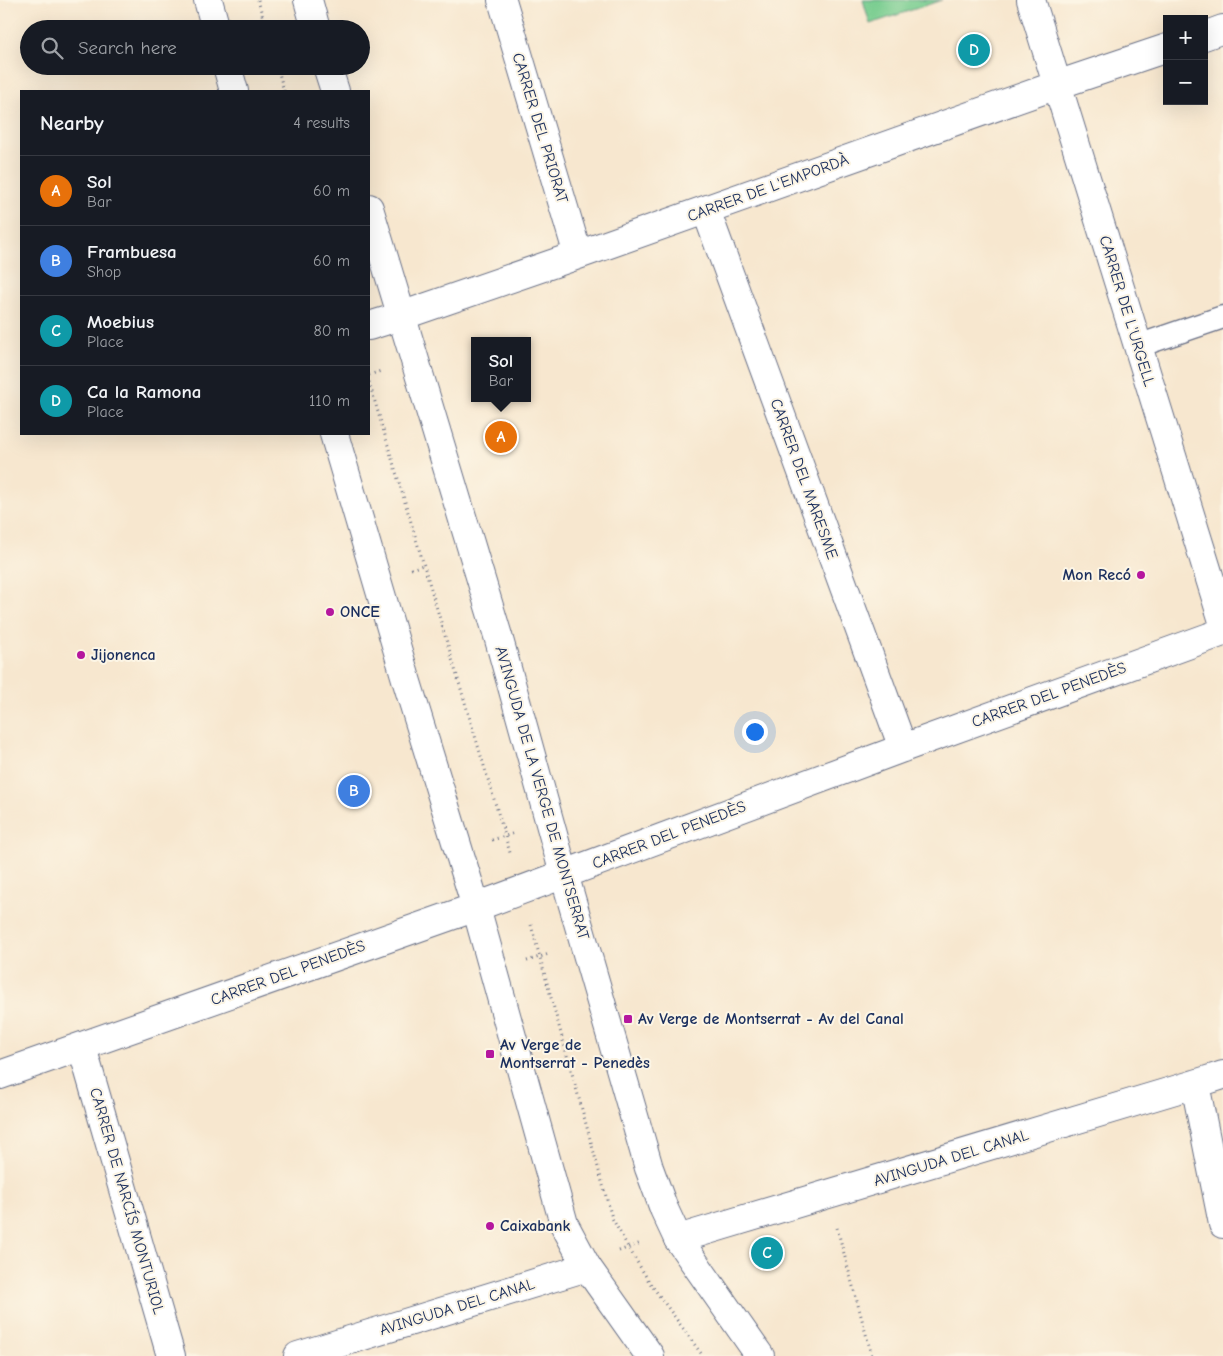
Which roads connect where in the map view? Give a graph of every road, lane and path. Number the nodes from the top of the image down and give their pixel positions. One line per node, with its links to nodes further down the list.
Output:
1 (208, 0): 6 (street)
2 (258, 0): 7 (path)
3 (308, 0): 8 (street)
4 (502, 0): 21 (street, CARRER DEL PRIORAT)
5 (1031, 0): 15 (street, CARRER DE L'URGELL)
6 (214, 20)
7 (264, 20)
8 (314, 20)
9 (1223, 29): 10 (street)
10 (1208, 35)
11 (1163, 49): 15 (street, CARRER DE L'EMPORDÀ)
12 (230, 75): 16 (street)
13 (280, 75): 17 (path)
14 (330, 75): 18 (street)
15 (1057, 84): 19 (street, CARRER DE L'EMPORDÀ); 25 (street, CARRER DE L'URGELL)
16 (234, 90)
17 (284, 90)
18 (334, 90)
19 (706, 210): 21 (street, CARRER DE L'EMPORDÀ); 30 (street, CARRER DEL MARESME)
20 (370, 211): 22 (street, AVINGUDA DE LA VERGE DE MONTSERRAT)
21 (578, 255): 22 (street, CARRER DE L'EMPORDÀ)
22 (401, 316): 24 (street, CARRER DE L'EMPORDÀ); 35 (street, AVINGUDA DE LA VERGE DE MONTSERRAT)
23 (1223, 317): 25 (lane)
24 (370, 326)
25 (1138, 346): 28 (street, CARRER DE L'URGELL)
26 (370, 385): 32 (path)
27 (334, 435): 36 (street)
28 (1223, 621)
29 (1223, 632): 30 (street, CARRER DEL PENEDÈS)
30 (903, 748): 35 (street, CARRER DEL PENEDÈS)
31 (523, 830): 32 (path)
32 (505, 836): 33 (path); 34 (path)
33 (490, 840)
34 (512, 862)
35 (564, 874): 36 (street, CARRER DEL PENEDÈS); 47 (street, AVINGUDA DE LA VERGE DE MONTSERRAT)
36 (476, 907): 41 (street, CARRER DEL PENEDÈS); 51 (street)
37 (529, 918): 39 (path)
38 (555, 952): 39 (path)
39 (540, 956): 40 (path); 49 (path)
40 (521, 962)
41 (82, 1047): 43 (street, CARRER DEL PENEDÈS); 52 (street, CARRER DE NARCÍS MONTURIOL)
42 (1223, 1075): 44 (street, AVINGUDA DEL CANAL)
43 (0, 1076)
44 (1195, 1084): 46 (street); 47 (street, AVINGUDA DEL CANAL)
45 (835, 1220): 57 (path)
46 (1223, 1224)
47 (678, 1239): 56 (street, AVINGUDA DE LA VERGE DE MONTSERRAT)
48 (644, 1242): 49 (path)
49 (628, 1247): 50 (path); 55 (path)
50 (612, 1253)
51 (586, 1267): 53 (street, AVINGUDA DEL CANAL); 54 (street)
52 (171, 1356)
53 (298, 1356)
54 (650, 1356)
55 (703, 1356)
56 (760, 1356)
57 (872, 1356)

